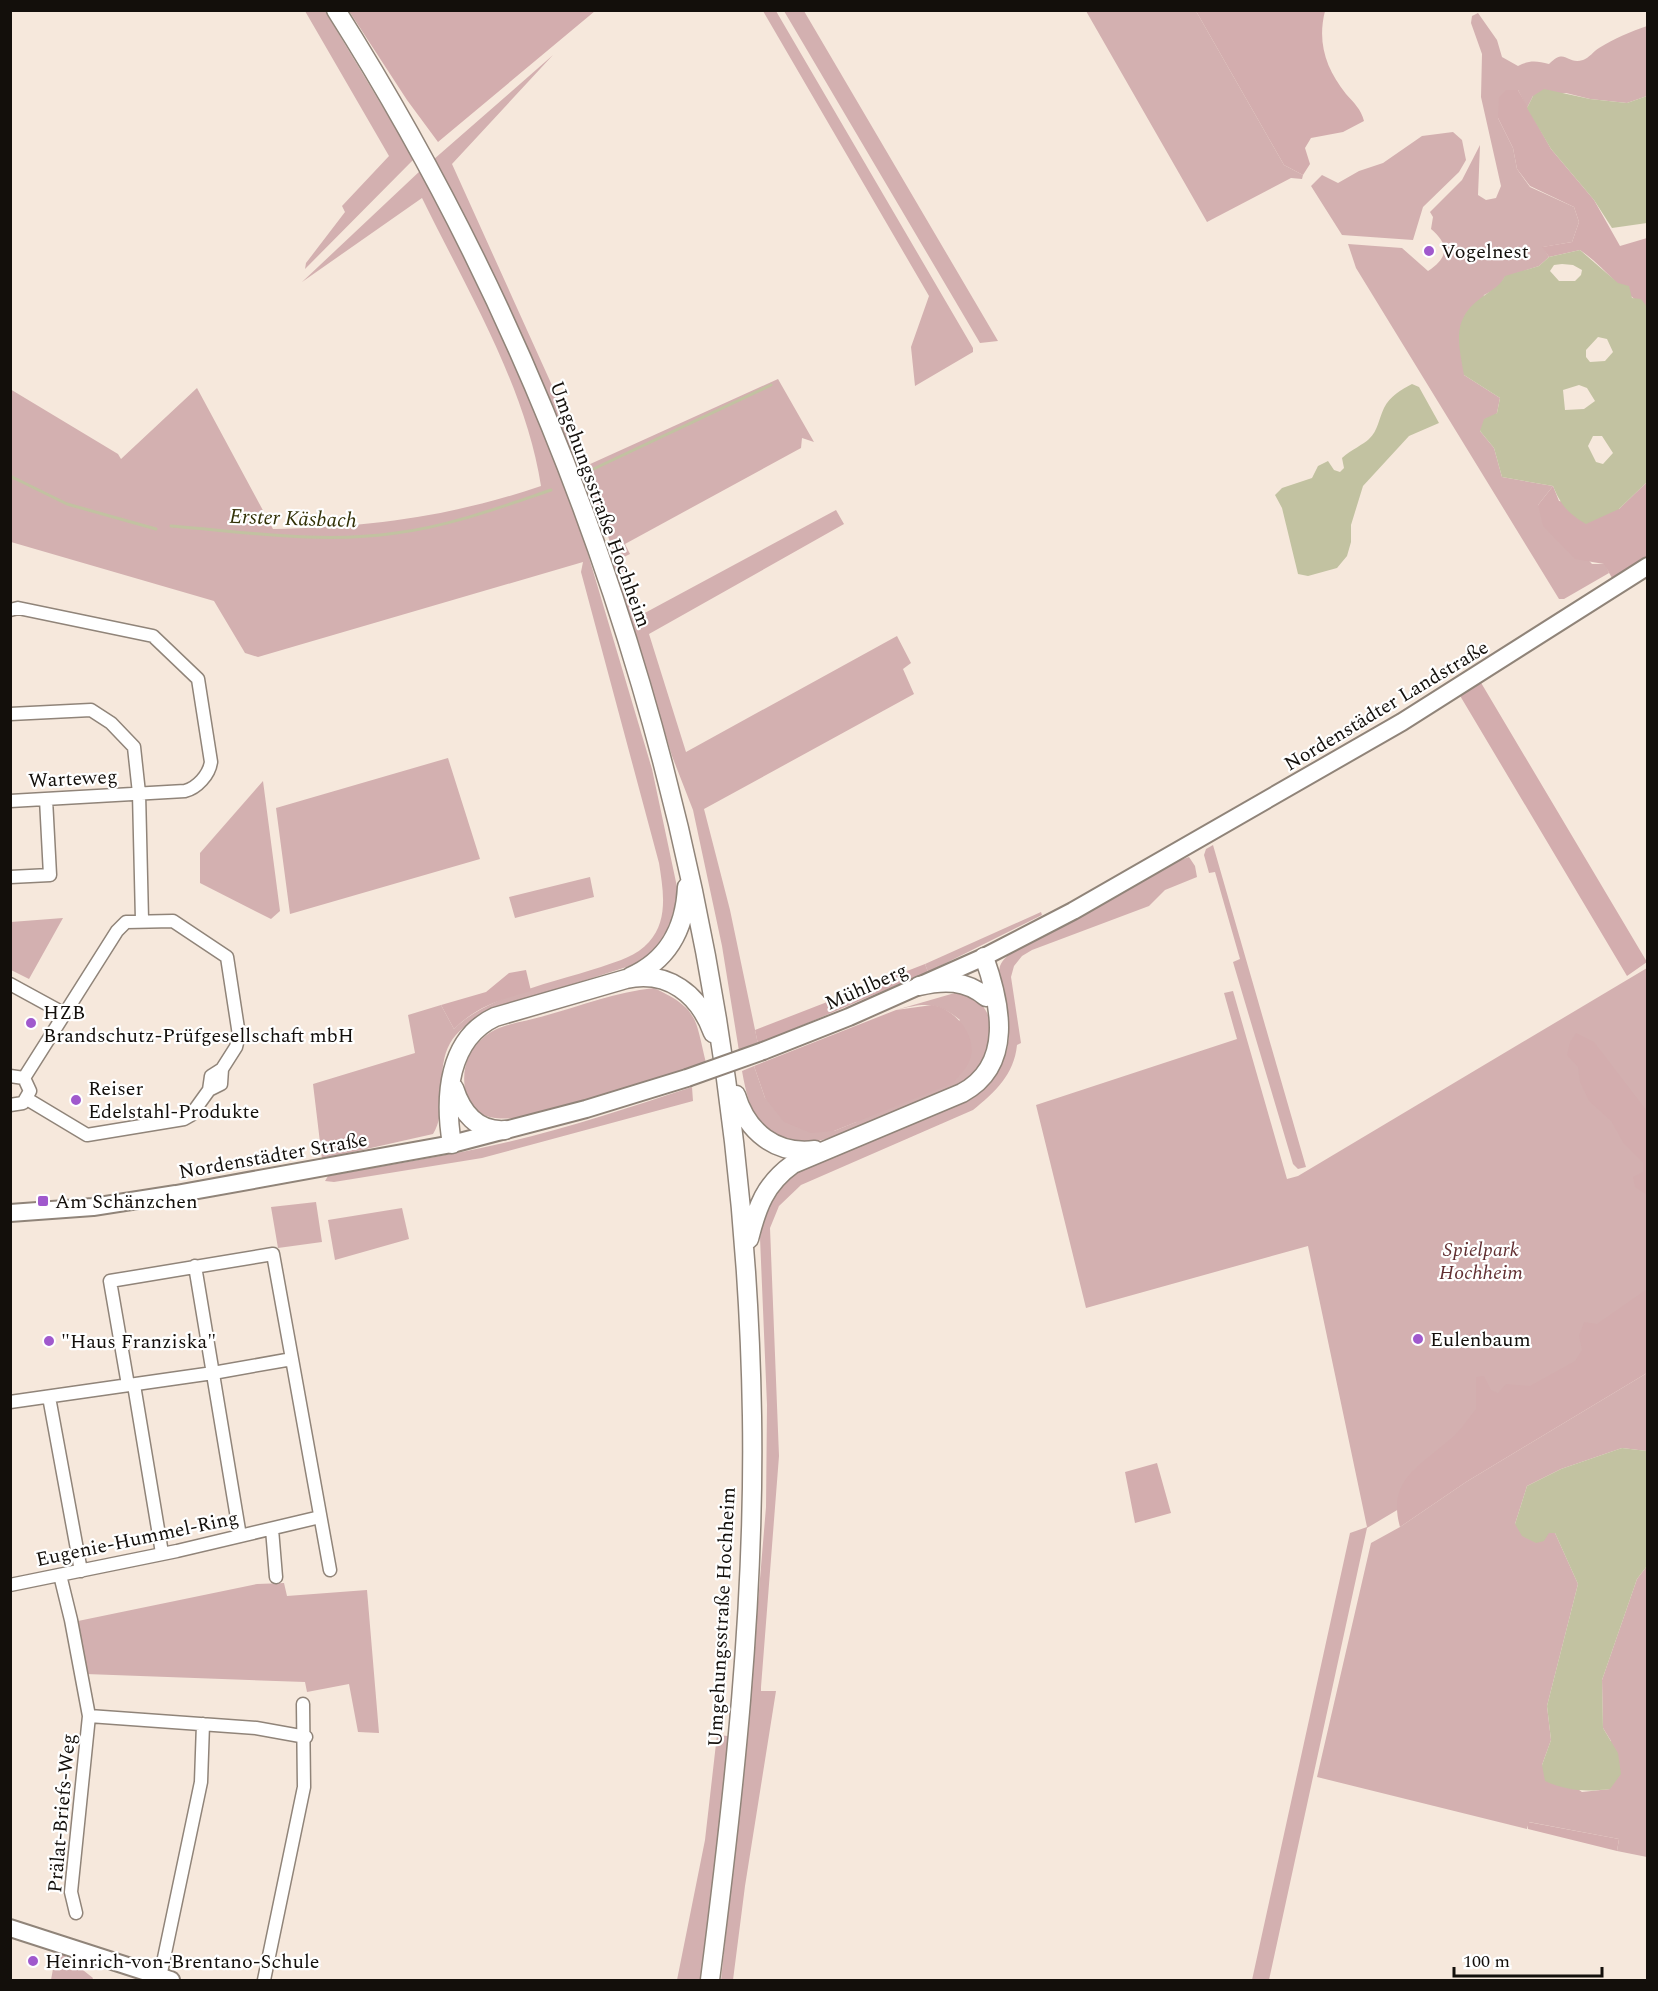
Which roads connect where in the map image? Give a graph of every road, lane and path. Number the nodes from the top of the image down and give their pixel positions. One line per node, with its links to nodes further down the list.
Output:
1 (336, 10): 8 (main road, Umgehungsstraße Hochheim)
2 (1647, 566): 11 (main road, Nordenstädter Landstraße)
3 (10, 610): 5 (street, Warteweg)
4 (10, 714): 5 (street)
5 (139, 793): 6 (street, Warteweg); 10 (street)
6 (46, 799): 7 (street, Warteweg); 9 (street)
7 (10, 801)
8 (688, 862): 12 (main road); 18 (main road, Umgehungsstraße Hochheim)
9 (10, 876)
10 (142, 920): 16 (street); 24 (street)
11 (984, 957): 14 (main road, Mühlberg); 15 (main road); 17 (main road)
12 (626, 979): 19 (main road); 23 (main road)
13 (10, 984): 16 (street)
14 (919, 986): 15 (main road); 22 (main road, Mühlberg, bridge)
15 (986, 997): 17 (main road)
16 (65, 1014): 21 (street)
17 (997, 1014): 29 (main road)
18 (723, 1050): 19 (main road); 29 (main road)
19 (726, 1075): 33 (main road)
20 (10, 1076): 21 (street)
21 (24, 1078): 24 (street)
22 (687, 1078): 27 (main road, Nordenstädter Straße)
23 (452, 1083): 25 (main road); 28 (main road)
24 (27, 1099): 26 (street)
25 (459, 1103): 27 (main road); 28 (main road)
26 (10, 1104)
27 (505, 1130): 28 (main road, Nordenstädter Straße)
28 (455, 1143): 30 (main road, Nordenstädter Straße)
29 (826, 1148): 33 (main road)
30 (46, 1211): 31 (main road, Nordenstädter Straße); 32 (main road, Nordenstädter Straße)
31 (10, 1213)
32 (10, 1224)
33 (745, 1255): 57 (main road, Umgehungsstraße Hochheim)
34 (195, 1266): 35 (street); 36 (street); 37 (street)
35 (292, 1359): 36 (street); 40 (street)
36 (213, 1373): 37 (street); 42 (street)
37 (131, 1385): 38 (street); 43 (street)
38 (50, 1397): 39 (street); 45 (street)
39 (10, 1401)
40 (320, 1517): 41 (street, Eugenie-Hummel-Ring); 44 (street)
41 (272, 1529): 42 (street, Eugenie-Hummel-Ring); 47 (street)
42 (240, 1536): 43 (street, Eugenie-Hummel-Ring)
43 (162, 1553): 45 (street, Eugenie-Hummel-Ring)
44 (330, 1570)
45 (81, 1571): 46 (street, Eugenie-Hummel-Ring)
46 (60, 1575): 48 (street, Eugenie-Hummel-Ring); 50 (street, Prälat-Briefs-Weg)
47 (276, 1577)
48 (10, 1585)
49 (303, 1704): 52 (street)
50 (89, 1716): 51 (street); 53 (street, Prälat-Briefs-Weg)
51 (203, 1724): 52 (street); 55 (street)
52 (306, 1737): 56 (street)
53 (76, 1913)
54 (10, 1928): 55 (main road)
55 (165, 1979)
56 (264, 1980)
57 (710, 1980)

